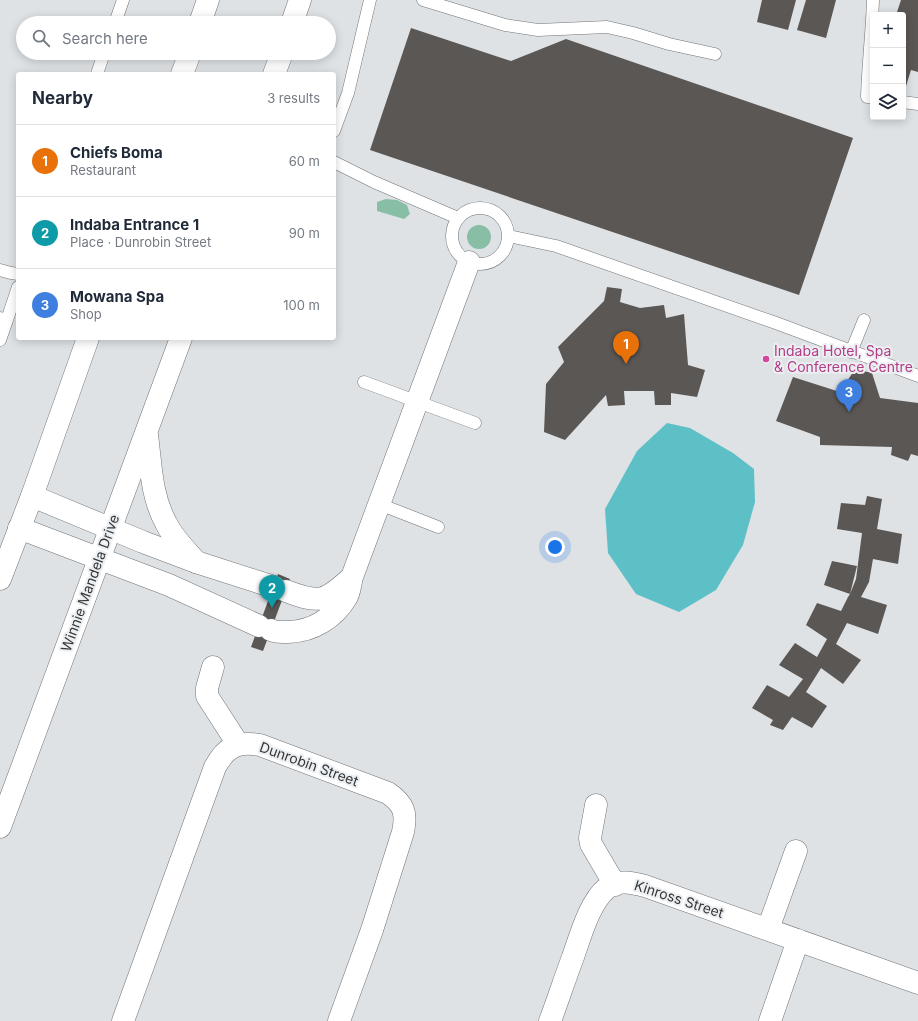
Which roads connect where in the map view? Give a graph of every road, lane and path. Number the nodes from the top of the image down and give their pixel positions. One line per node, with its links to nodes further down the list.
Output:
1 (122, 0): 7 (lane)
2 (208, 0): 8 (street)
3 (300, 0): 9 (street)
4 (370, 0): 20 (lane)
5 (423, 0): 10 (lane)
6 (873, 0): 17 (lane)
7 (117, 16)
8 (202, 16)
9 (294, 16)
10 (716, 54)
11 (102, 60): 14 (lane)
12 (187, 60): 15 (street)
13 (279, 60): 16 (street)
14 (98, 72)
15 (183, 72)
16 (275, 72)
17 (870, 96)
18 (906, 102): 19 (lane)
19 (918, 104)
20 (336, 126)
21 (336, 163): 22 (lane)
22 (458, 218): 23 (lane); 24 (lane)
23 (509, 236): 24 (lane); 33 (lane)
24 (469, 262): 36 (street)
25 (0, 270): 26 (lane)
26 (16, 274)
27 (16, 290): 28 (lane)
28 (3, 319): 30 (lane)
29 (864, 320): 33 (lane)
30 (0, 340)
31 (87, 340): 39 (street)
32 (179, 340): 38 (street, Winnie Mandela Drive)
33 (851, 352): 34 (lane)
34 (918, 376)
35 (364, 382): 36 (lane)
36 (417, 402): 37 (lane); 40 (street)
37 (475, 423)
38 (147, 430): 43 (street, Winnie Mandela Drive); 45 (street)
39 (32, 496): 42 (street); 43 (street)
40 (379, 504): 41 (lane); 46 (street)
41 (438, 526)
42 (19, 528): 44 (street); 47 (street)
43 (110, 530): 44 (street, Winnie Mandela Drive); 45 (street)
44 (99, 559): 46 (street); 51 (street, Winnie Mandela Drive)
45 (196, 562): 46 (street)
46 (352, 577)
47 (0, 579)
48 (213, 667): 49 (street)
49 (238, 744): 57 (street); 58 (street, Dunrobin Street)
50 (596, 805): 53 (street)
51 (0, 827)
52 (796, 851): 54 (street)
53 (615, 885): 54 (street, Kinross Street); 59 (street, Kinross Street)
54 (768, 929): 55 (street, Kinross Street)
55 (798, 940): 56 (street, Kinross Street); 60 (street)
56 (918, 983)
57 (123, 1021)
58 (339, 1021)
59 (550, 1021)
60 (770, 1021)

